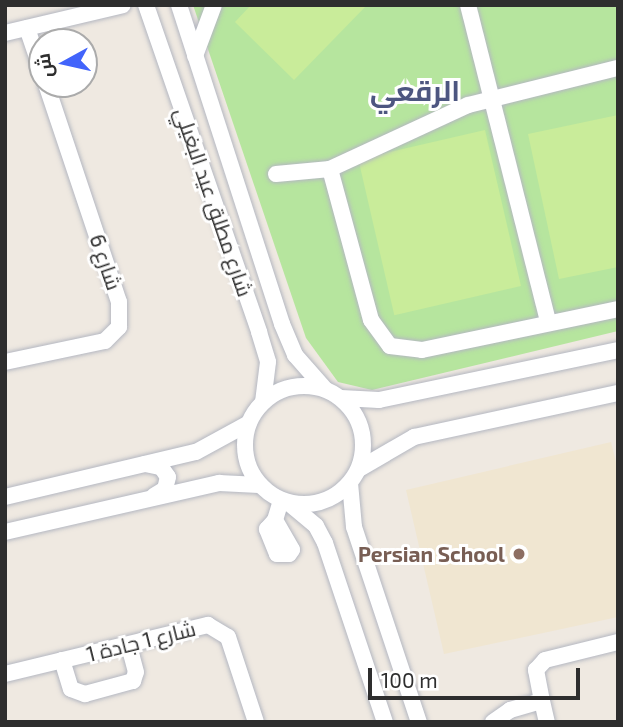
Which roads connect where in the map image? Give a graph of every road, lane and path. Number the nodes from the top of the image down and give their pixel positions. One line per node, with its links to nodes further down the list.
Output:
1 (123, 5): 6 (street)
2 (146, 5): 22 (street, شارع مطلق عيد البغيلي)
3 (179, 5): 9 (street, شارع مطلق عيد البغيلي)
4 (214, 5): 9 (street)
5 (468, 5): 12 (street)
6 (27, 28): 7 (street); 8 (street)
7 (28, 31)
8 (5, 33)
9 (195, 56): 19 (street, شارع مطلق عيد البغيلي)
10 (618, 68): 12 (street)
11 (51, 98): 18 (street, شارع 6)
12 (489, 98): 13 (street); 16 (street)
13 (330, 169): 14 (street); 16 (street)
14 (276, 174)
15 (618, 309): 16 (street)
16 (548, 321)
17 (618, 350): 21 (street)
18 (5, 362)
19 (324, 389): 21 (street); 22 (street)
20 (618, 393): 25 (street)
21 (341, 398): 25 (street)
22 (263, 402): 23 (street)
23 (249, 423): 24 (street); 27 (street)
24 (143, 464): 28 (street); 29 (street)
25 (359, 469): 26 (street)
26 (350, 483): 30 (street); 40 (street)
27 (259, 485): 29 (street); 30 (street)
28 (5, 497)
29 (146, 500): 32 (street)
30 (284, 501): 31 (street); 39 (street)
31 (275, 520)
32 (5, 532)
33 (618, 642): 37 (street)
34 (129, 645): 35 (street, شارع 1 جادة 1); 35 (street); 38 (street, شارع 1 جادة 1)
35 (62, 660): 36 (street, شارع 1 جادة 1)
36 (5, 674)
37 (542, 701): 41 (street); 42 (street)
38 (256, 722)
39 (385, 722)
40 (419, 722)
41 (493, 722)
42 (548, 722)

